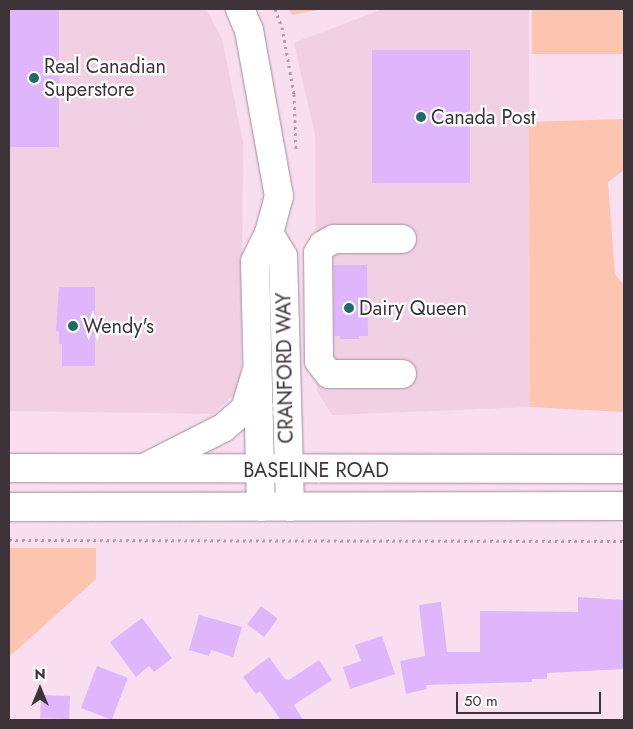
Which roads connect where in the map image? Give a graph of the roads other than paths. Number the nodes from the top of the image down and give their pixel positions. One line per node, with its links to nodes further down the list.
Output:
1 (240, 9): 2 (main road, CRANFORD WAY)
2 (268, 233): 4 (main road, CRANFORD WAY); 8 (main road, CRANFORD WAY)
3 (402, 239): 5 (main road)
4 (256, 372): 7 (main road, CRANFORD WAY); 10 (main road)
5 (402, 374)
6 (9, 468): 10 (main road, BASELINE ROAD)
7 (260, 469): 8 (main road, BASELINE ROAD); 10 (main road, BASELINE ROAD); 13 (main road, CRANFORD WAY)
8 (288, 469): 9 (main road, BASELINE ROAD); 14 (main road, CRANFORD WAY)
9 (624, 469)
10 (141, 470)
11 (624, 506): 14 (main road, BASELINE ROAD)
12 (9, 507): 13 (main road, BASELINE ROAD)
13 (261, 507): 14 (main road, BASELINE ROAD)
14 (290, 507)

